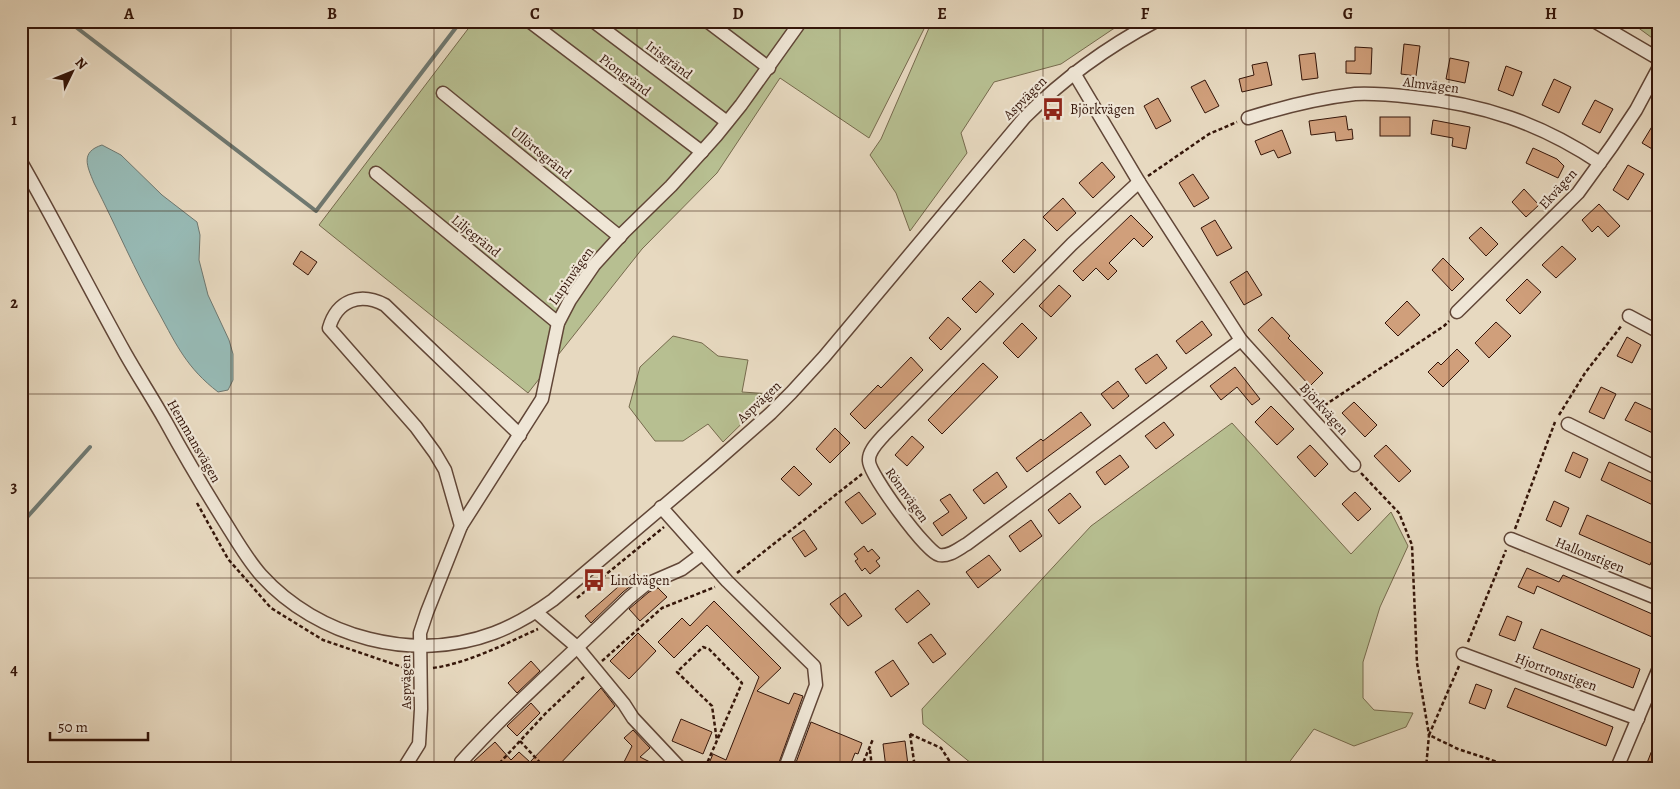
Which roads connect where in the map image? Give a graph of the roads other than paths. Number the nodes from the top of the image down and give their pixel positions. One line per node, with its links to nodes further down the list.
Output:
1 (529, 21): 14 (street, Piongränd)
2 (593, 21): 13 (street, Irisgränd)
3 (707, 21): 9 (street)
4 (801, 21): 9 (street, Lupinvägen)
5 (1156, 21): 10 (street, Aspvägen)
6 (1594, 21): 7 (street)
7 (1659, 59)
8 (1659, 67): 16 (street, Ekvägen)
9 (769, 68): 13 (street, Lupinvägen)
10 (1074, 73): 18 (street, Björkvägen); 29 (street, Aspvägen)
11 (443, 93): 19 (street, Ullörtsgränd)
12 (1248, 118): 16 (street, Almvägen)
13 (727, 122): 14 (street, Lupinvägen)
14 (702, 152): 19 (street, Lupinvägen)
15 (21, 162): 35 (street, Hemmansvägen)
16 (1600, 163): 20 (street, Ekvägen)
17 (376, 173): 22 (street, Liljegränd)
18 (1139, 182): 24 (street, Björkvägen); 24 (street, Rönnvägen)
19 (620, 237): 22 (street, Lupinvägen)
20 (1457, 312)
21 (1629, 316): 23 (street)
22 (558, 323): 26 (street, Lupinvägen)
23 (1659, 332)
24 (1241, 340): 27 (street, Björkvägen)
25 (1568, 424): 28 (street)
26 (520, 434): 30 (street, Lupinvägen); 30 (street)
27 (1354, 465)
28 (1659, 469)
29 (661, 507): 32 (street); 34 (street, Aspvägen)
30 (461, 526): 35 (street, Lupinvägen)
31 (1511, 539): 33 (street, Hallonstigen)
32 (702, 554): 36 (street); 43 (street)
33 (1659, 599)
34 (536, 612): 35 (street, Aspvägen); 36 (street)
35 (420, 646): 41 (street, Aspvägen)
36 (577, 647): 40 (street); 42 (street)
37 (1464, 652): 39 (street, Hjortronstigen)
38 (1659, 668): 39 (street)
39 (1638, 718): 44 (street)
40 (461, 762)
41 (404, 768)
42 (680, 768)
43 (785, 768)
44 (1617, 768)

